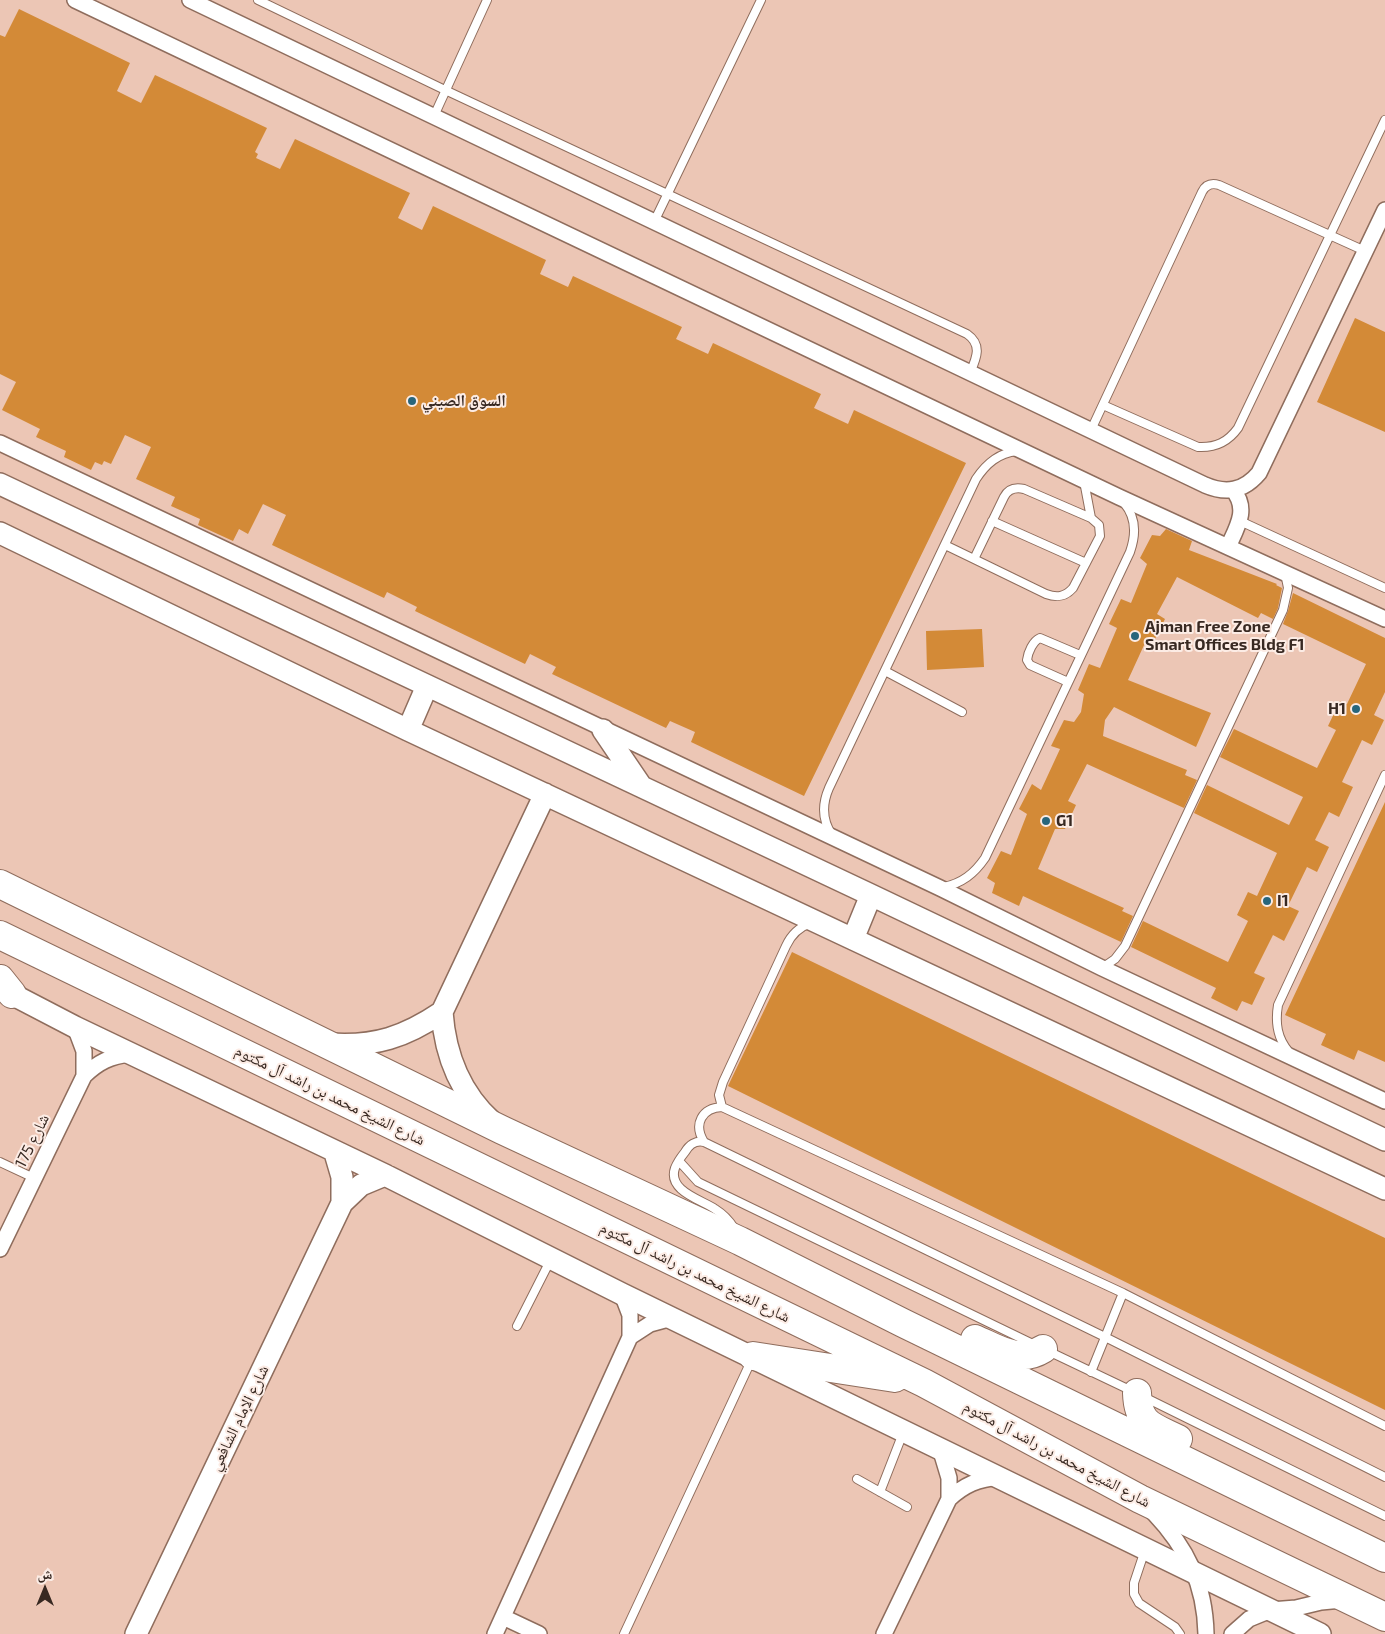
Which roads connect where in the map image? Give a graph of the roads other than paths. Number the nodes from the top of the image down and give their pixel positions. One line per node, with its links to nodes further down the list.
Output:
1 (75, 0): 18 (street)
2 (190, 0): 7 (street)
3 (258, 0): 6 (lane)
4 (487, 0): 6 (lane)
5 (761, 0): 9 (lane)
6 (445, 90): 7 (lane); 9 (lane)
7 (434, 116): 11 (street)
8 (1385, 120): 12 (lane)
9 (668, 194): 11 (lane); 14 (lane)
10 (1385, 210): 13 (street)
11 (654, 222): 14 (street)
12 (1330, 235): 13 (lane); 15 (lane); 15 (lane)
13 (1365, 251): 21 (street)
14 (970, 373): 16 (street)
15 (1103, 405): 16 (lane)
16 (1091, 430): 21 (street)
17 (0, 443): 40 (street)
18 (1022, 451): 19 (street); 27 (lane)
19 (1084, 480): 22 (street); 23 (lane)
20 (0, 484): 37 (street)
21 (1233, 490): 25 (street)
22 (1119, 498): 28 (street); 34 (lane)
23 (1091, 518): 24 (lane); 30 (lane)
24 (992, 521): 29 (lane); 30 (lane)
25 (1240, 521): 28 (street); 32 (lane)
26 (0, 533): 39 (street)
27 (945, 545): 29 (lane); 35 (lane)
28 (1228, 547): 31 (street)
29 (974, 559): 30 (lane)
30 (1086, 563)
31 (1286, 573): 33 (street); 51 (lane)
32 (1385, 588)
33 (1385, 619)
34 (1080, 655): 36 (lane); 36 (lane)
35 (885, 671): 38 (lane); 44 (lane)
36 (1068, 682): 46 (lane)
37 (427, 686): 39 (street); 42 (street)
38 (962, 712)
39 (408, 730): 43 (street)
40 (603, 730): 42 (street); 44 (street)
41 (1385, 775): 57 (lane)
42 (641, 786): 47 (street)
43 (545, 794): 48 (street); 53 (street)
44 (837, 840): 46 (street)
45 (0, 884): 55 (highway)
46 (940, 888): 51 (street)
47 (871, 895): 50 (street); 64 (street)
48 (816, 922): 50 (street); 62 (lane)
49 (0, 935): 86 (highway, شارع الشيخ محمد بن راشد آل مكتوم)
50 (853, 939): 71 (street)
51 (1102, 968): 57 (street)
52 (4, 987): 54 (street)
53 (442, 1012): 55 (street); 63 (street)
54 (75, 1027): 56 (street); 58 (street, شارع 175)
55 (324, 1043): 63 (highway)
56 (130, 1054): 58 (street, شارع 175); 66 (street)
57 (1292, 1056): 60 (street)
58 (84, 1076): 70 (street, شارع 175)
59 (1385, 1091): 60 (lane)
60 (1368, 1092): 61 (street)
61 (1385, 1101)
62 (722, 1107): 65 (lane); 76 (lane)
63 (502, 1130): 73 (highway)
64 (1385, 1140)
65 (704, 1142): 67 (lane); 81 (lane)
66 (335, 1153): 69 (street); 72 (street, شارع الإمام الشافعي)
67 (679, 1161): 73 (lane); 83 (lane)
68 (0, 1162): 70 (lane)
69 (385, 1176): 72 (street, شارع الإمام الشافعي); 75 (street)
70 (34, 1178): 74 (street, شارع 175)
71 (1385, 1188)
72 (342, 1202): 108 (street, شارع الإمام الشافعي)
73 (740, 1241): 79 (highway)
74 (0, 1249)
75 (552, 1257): 77 (street); 80 (lane)
76 (1123, 1292): 81 (lane); 88 (lane)
77 (622, 1294): 78 (street); 82 (street)
78 (672, 1318): 82 (street); 84 (street)
79 (903, 1323): 83 (highway); 94 (highway)
80 (517, 1326)
81 (1105, 1336): 85 (lane); 92 (lane)
82 (630, 1337): 105 (street)
83 (1043, 1349): 85 (lane)
84 (753, 1356): 86 (highway); 89 (street); 111 (lane)
85 (1091, 1372): 87 (lane)
86 (924, 1383): 97 (highway, شارع الشيخ محمد بن راشد آل مكتوم)
87 (1137, 1393): 94 (highway); 99 (lane)
88 (1385, 1426)
89 (904, 1431): 90 (street); 95 (lane)
90 (940, 1448): 91 (street); 96 (street)
91 (999, 1477): 96 (street); 100 (street)
92 (1385, 1477)
93 (857, 1479): 95 (lane)
94 (1240, 1488): 101 (highway)
95 (880, 1492): 98 (lane)
96 (949, 1499): 112 (street)
97 (1140, 1499): 102 (street); 103 (highway, شارع الشيخ محمد بن راشد آل مكتوم)
98 (907, 1507)
99 (1385, 1516)
100 (1146, 1548): 102 (street); 113 (lane)
101 (1385, 1558)
102 (1196, 1574): 104 (street); 114 (street)
103 (1348, 1599): 104 (street); 106 (highway, شارع الشيخ محمد بن راشد آل مكتوم)
104 (1271, 1610): 107 (street); 115 (street)
105 (503, 1617): 109 (street); 110 (street)
106 (1385, 1617)
107 (1311, 1632)
108 (136, 1634)
109 (495, 1634)
110 (539, 1634)
111 (624, 1634)
112 (884, 1634)
113 (1180, 1634)
114 (1206, 1634)
115 (1232, 1634)

